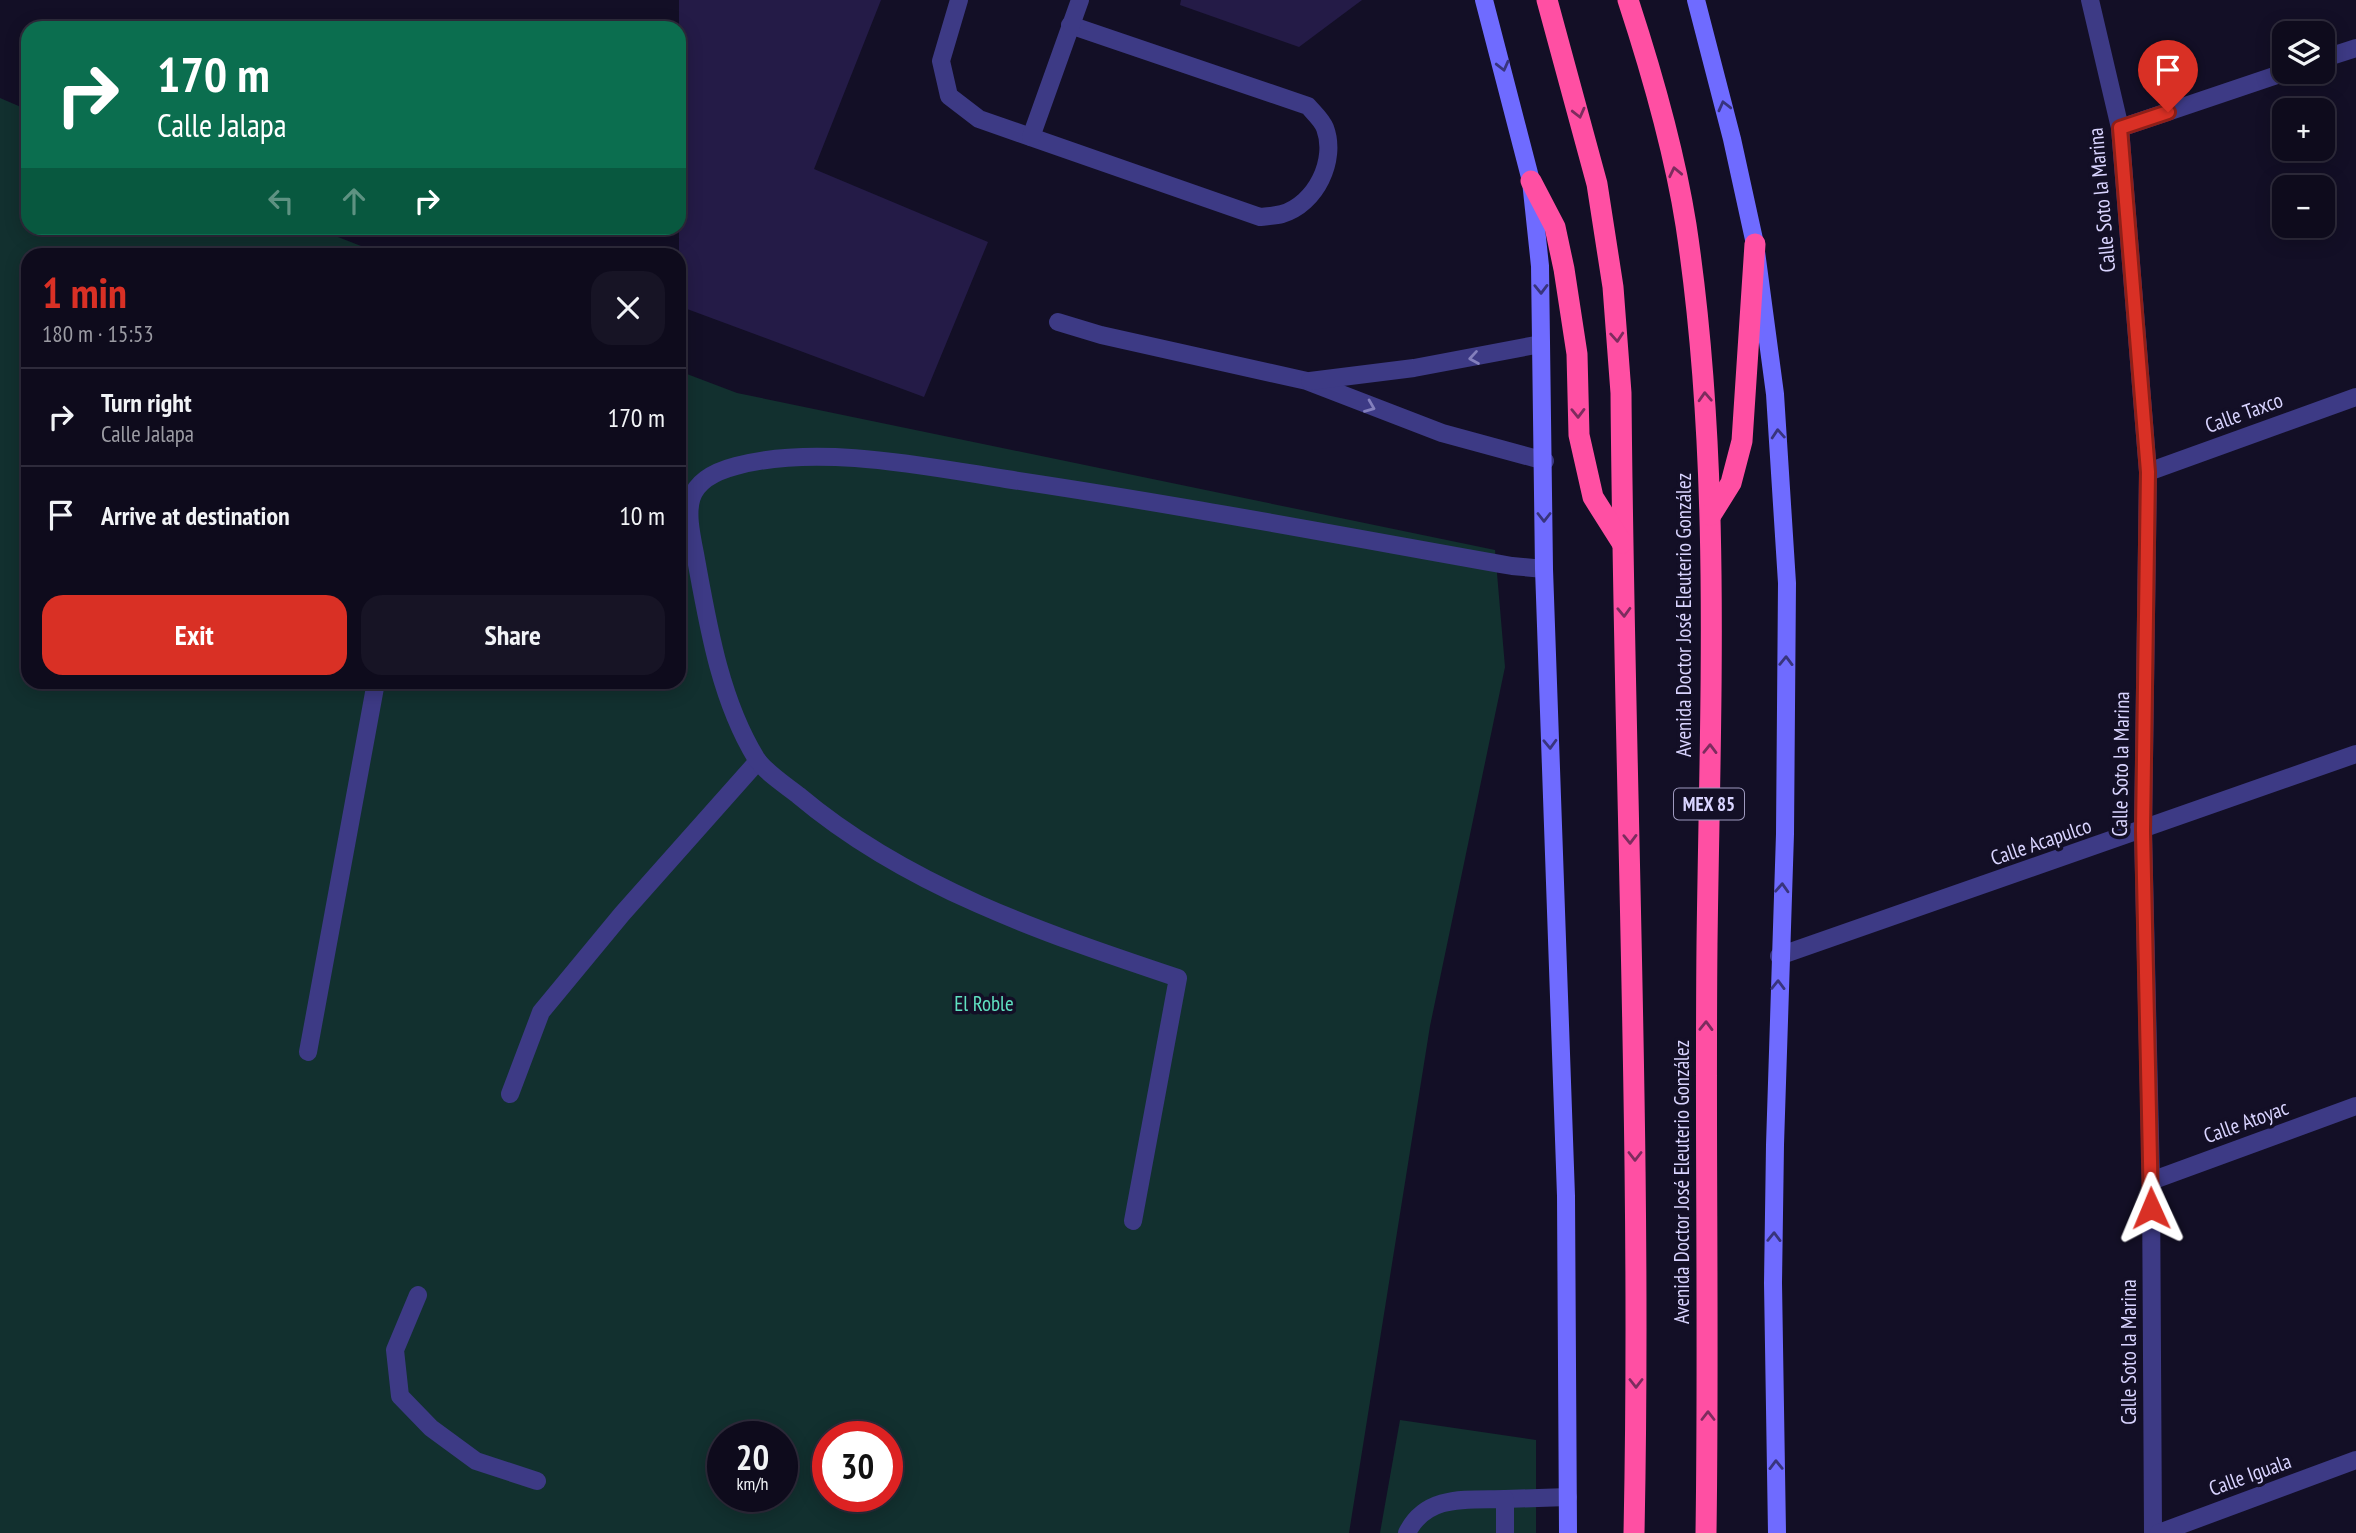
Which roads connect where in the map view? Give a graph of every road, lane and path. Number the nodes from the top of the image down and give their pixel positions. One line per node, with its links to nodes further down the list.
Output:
1 (960, 0): 13 (street)
2 (1080, 0): 8 (street)
3 (1485, 0): 14 (street, one-way to 14)
4 (1547, 0): 23 (highway, one-way to 23)
5 (1628, 0): 22 (highway, Avenida Doctor José Eleuterio González / MEX 85, one-way to 5)
6 (1696, 0): 15 (street, one-way to 6)
7 (2090, 0): 12 (street, Calle Soto la Marina)
8 (1070, 25): 13 (street); 13 (street)
9 (2356, 48): 10 (street)
10 (2335, 55)
11 (2272, 77): 12 (street)
12 (2120, 128): 21 (street, Calle Soto la Marina)
13 (1031, 137)
14 (1531, 181): 17 (street, one-way to 17); 23 (highway, one-way to 23)
15 (1755, 244): 22 (highway); 29 (street, one-way to 15)
16 (1058, 322): 18 (street)
17 (1541, 344): 18 (street, one-way to 18); 20 (street)
18 (1307, 381): 20 (street, one-way to 20)
19 (2356, 397): 21 (street, Calle Taxco)
20 (1545, 461): 24 (street, one-way to 24)
21 (2148, 472): 28 (street, Calle Soto la Marina)
22 (1711, 514): 44 (highway, Avenida Doctor José Eleuterio González / MEX 85, one-way to 22)
23 (1623, 544): 43 (highway, one-way to 43)
24 (1544, 569): 27 (street); 38 (street, one-way to 38)
25 (375, 689): 30 (street)
26 (2356, 754): 28 (street, Calle Acapulco)
27 (758, 761): 31 (street); 34 (street)
28 (2143, 831): 29 (street, Calle Acapulco); 33 (street, Calle Soto la Marina)
29 (1779, 957): 45 (street, one-way to 29)
30 (308, 1052)
31 (510, 1094)
32 (2356, 1106): 33 (street, Calle Atoyac)
33 (2151, 1181): 46 (street, Calle Soto la Marina)
34 (1133, 1221)
35 (418, 1295): 37 (street)
36 (2356, 1460): 47 (street, Calle Iguala)
37 (537, 1481)
38 (1568, 1497): 39 (street); 42 (street)
39 (1505, 1499): 40 (street); 41 (street)
40 (1407, 1533)
41 (1505, 1533)
42 (1568, 1533)
43 (1634, 1533)
44 (1706, 1533)
45 (1777, 1533)
46 (2153, 1533)
47 (2159, 1533)

